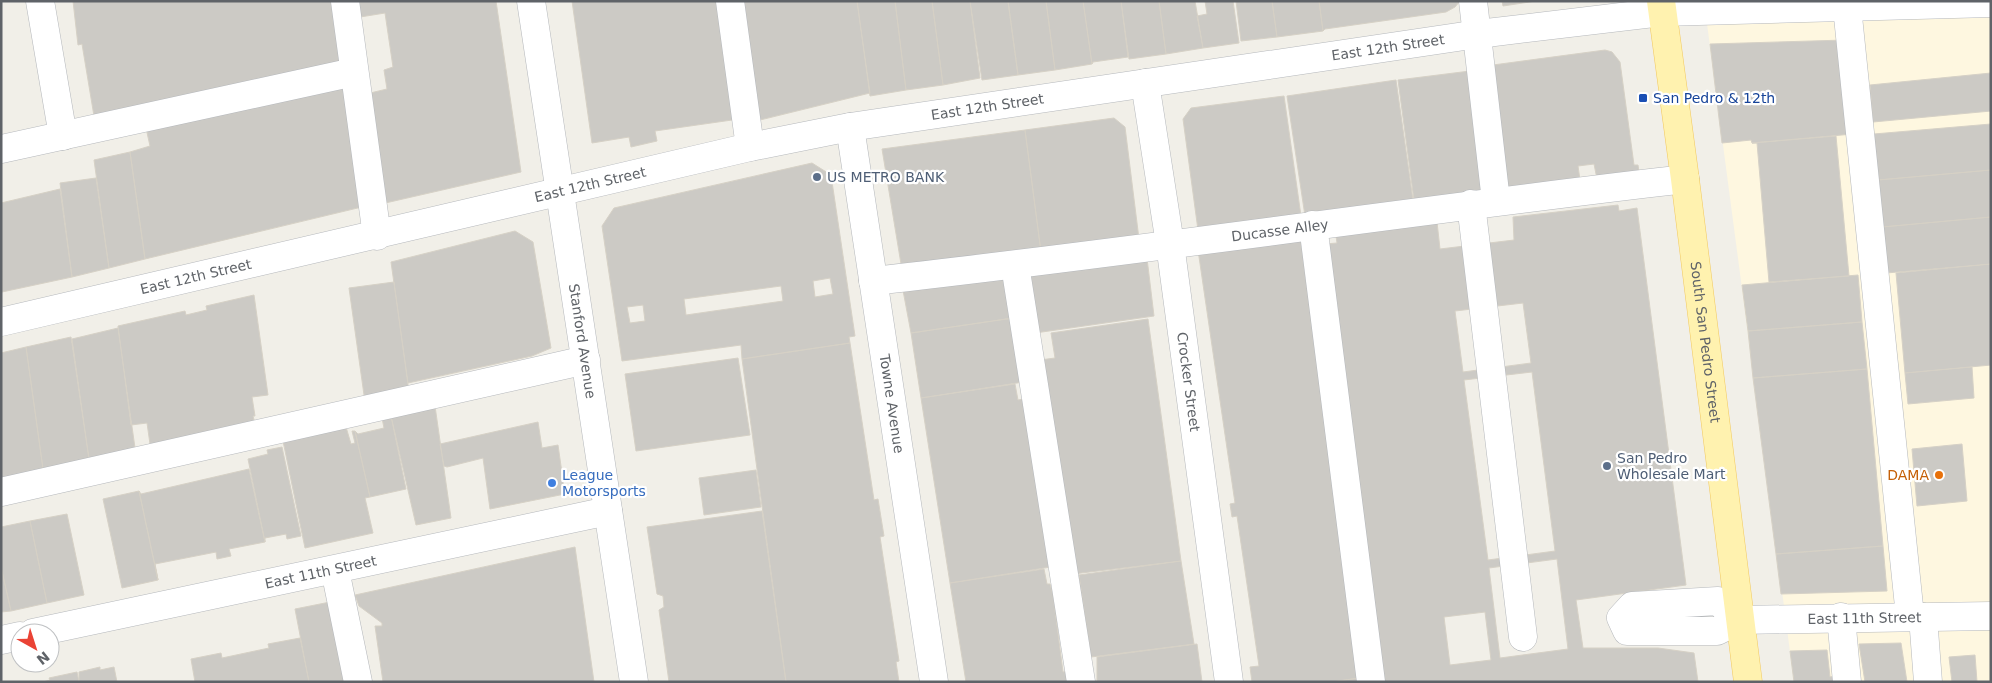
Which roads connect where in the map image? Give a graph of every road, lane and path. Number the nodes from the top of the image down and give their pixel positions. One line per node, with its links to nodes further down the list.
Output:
1 (40, 1): 13 (street)
2 (345, 1): 10 (street)
3 (531, 1): 17 (street, Stanford Avenue)
4 (730, 1): 15 (street)
5 (1474, 1): 9 (street)
6 (1991, 3): 8 (street, East 12th Street)
7 (1662, 7): 8 (street, East 12th Street); 9 (street, East 12th Street); 16 (main road, South San Pedro Street)
8 (1847, 7): 29 (street)
9 (1478, 34): 11 (street, East 12th Street); 18 (street)
10 (354, 72): 13 (street); 20 (street)
11 (1145, 83): 12 (street, East 12th Street); 21 (street, Crocker Street)
12 (850, 127): 15 (street, East 12th Street); 23 (street, Towne Avenue)
13 (63, 136): 14 (street)
14 (2, 146)
15 (750, 147): 17 (street, East 12th Street)
16 (1685, 178): 18 (street, Ducasse Alley); 32 (main road, South San Pedro Street)
17 (560, 192): 20 (street, East 12th Street); 25 (street, Stanford Avenue)
18 (1483, 202): 19 (street, Ducasse Alley); 34 (street)
19 (1313, 225): 21 (street, Ducasse Alley); 40 (street)
20 (377, 236): 24 (street, East 12th Street)
21 (1170, 244): 22 (street, Ducasse Alley); 39 (street, Crocker Street)
22 (1015, 265): 23 (street, Ducasse Alley); 38 (street)
23 (873, 281): 37 (street, Towne Avenue)
24 (1, 322)
25 (586, 360): 26 (street); 27 (street, Stanford Avenue)
26 (1, 492)
27 (608, 511): 28 (street, East 11th Street); 36 (street, Stanford Avenue)
28 (335, 570): 33 (street, East 11th Street); 35 (street)
29 (1917, 616): 30 (street, East 11th Street); 31 (street, East 11th Street); 43 (street)
30 (1991, 616)
31 (1841, 617): 32 (street, East 11th Street); 42 (street)
32 (1739, 620): 41 (main road, South San Pedro Street)
33 (60, 627)
34 (1522, 637)
35 (358, 682)
36 (634, 682)
37 (934, 682)
38 (1081, 682)
39 (1229, 682)
40 (1371, 682)
41 (1748, 682)
42 (1847, 682)
43 (1928, 682)

